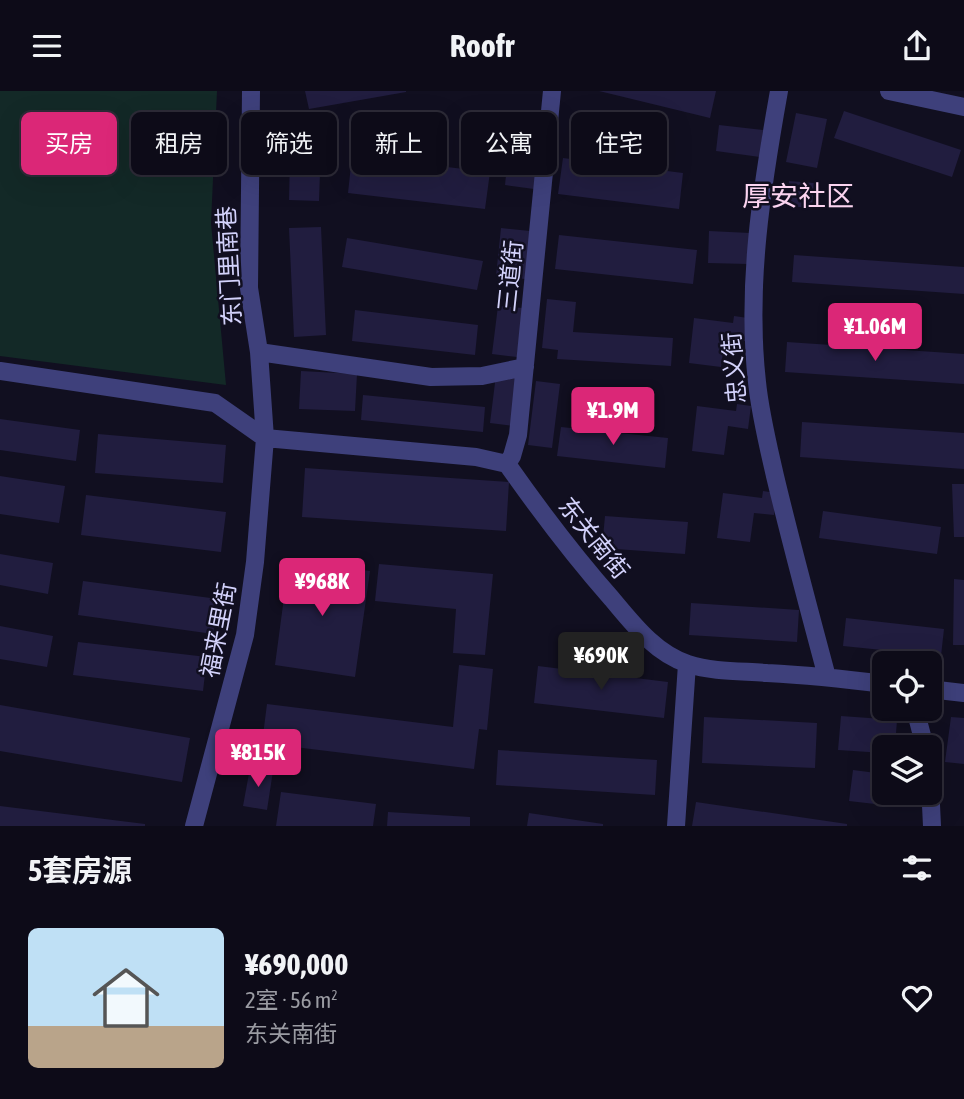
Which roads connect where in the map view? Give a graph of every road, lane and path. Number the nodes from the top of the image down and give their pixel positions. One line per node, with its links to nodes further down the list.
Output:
1 (251, 91): 6 (street, 东门里南巷)
2 (552, 91): 7 (street, 三道街)
3 (779, 91): 12 (street, 忠义街)
4 (889, 91): 5 (street)
5 (964, 107)
6 (259, 352): 7 (street); 9 (street, 东门里南巷)
7 (525, 367): 10 (street, 三道街)
8 (0, 371): 9 (street)
9 (265, 438): 10 (street); 17 (street, 福来里街)
10 (507, 464): 11 (street, 东关南街)
11 (687, 664): 12 (street, 东关南街); 18 (street)
12 (827, 677): 13 (street, 东关南街)
13 (872, 683)
14 (942, 690): 15 (street)
15 (964, 693)
16 (931, 805): 19 (street)
17 (194, 826)
18 (676, 826)
19 (932, 826)

